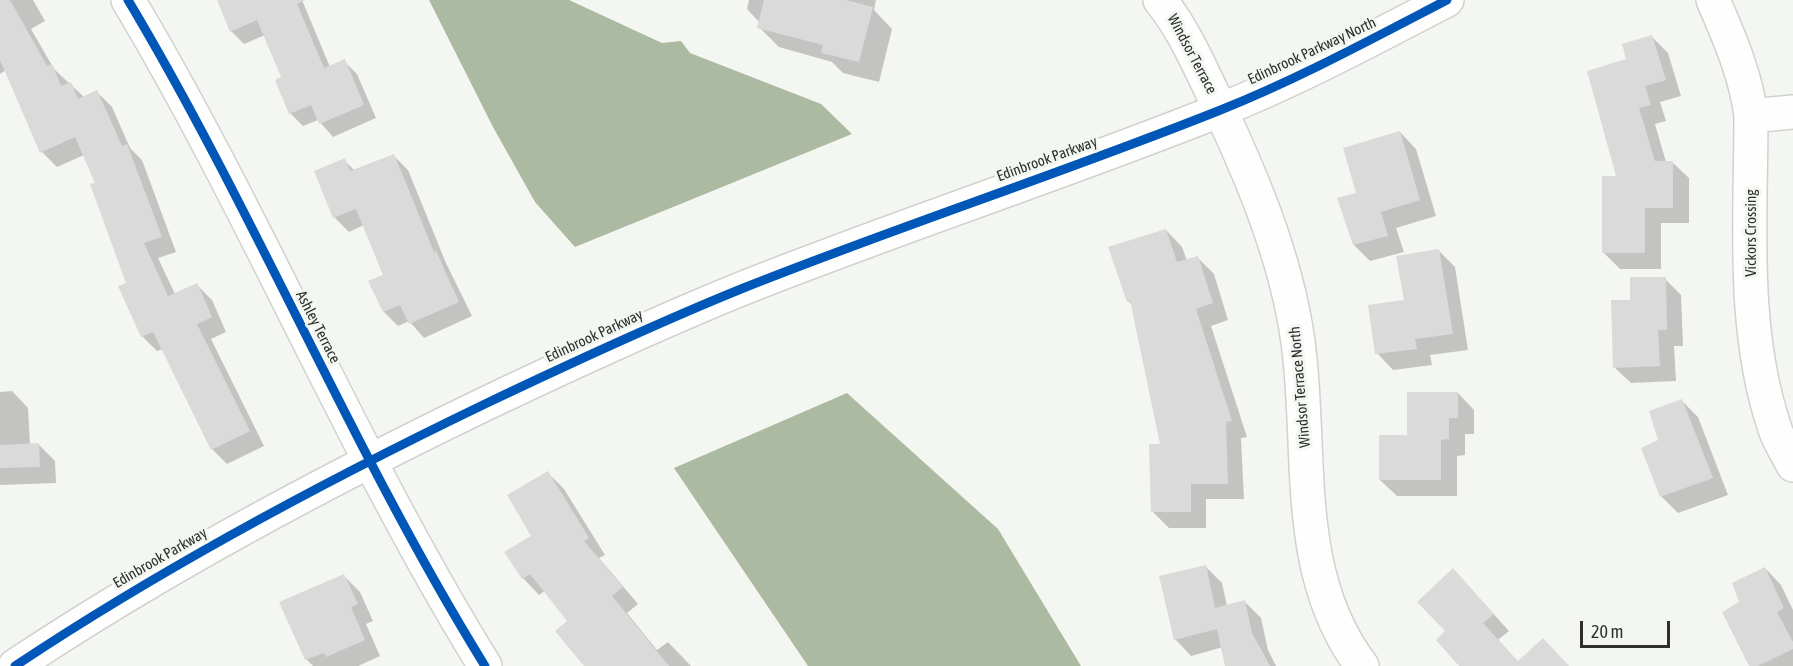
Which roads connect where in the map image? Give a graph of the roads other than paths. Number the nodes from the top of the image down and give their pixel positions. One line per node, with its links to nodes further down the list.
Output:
1 (128, 0): 8 (street, Ashley Terrace)
2 (1160, 0): 5 (street, Windsor Terrace)
3 (1447, 0): 5 (street, Edinbrook Parkway North)
4 (1713, 0): 7 (street, Vickors Crossing)
5 (1221, 110): 8 (street, Edinbrook Parkway); 12 (street, Windsor Terrace North)
6 (1793, 112): 7 (street)
7 (1751, 116): 9 (street, Vickors Crossing)
8 (369, 461): 10 (street, Edinbrook Parkway); 11 (street, Ashley Terrace)
9 (1793, 465)
10 (15, 666)
11 (484, 666)
12 (1362, 666)

